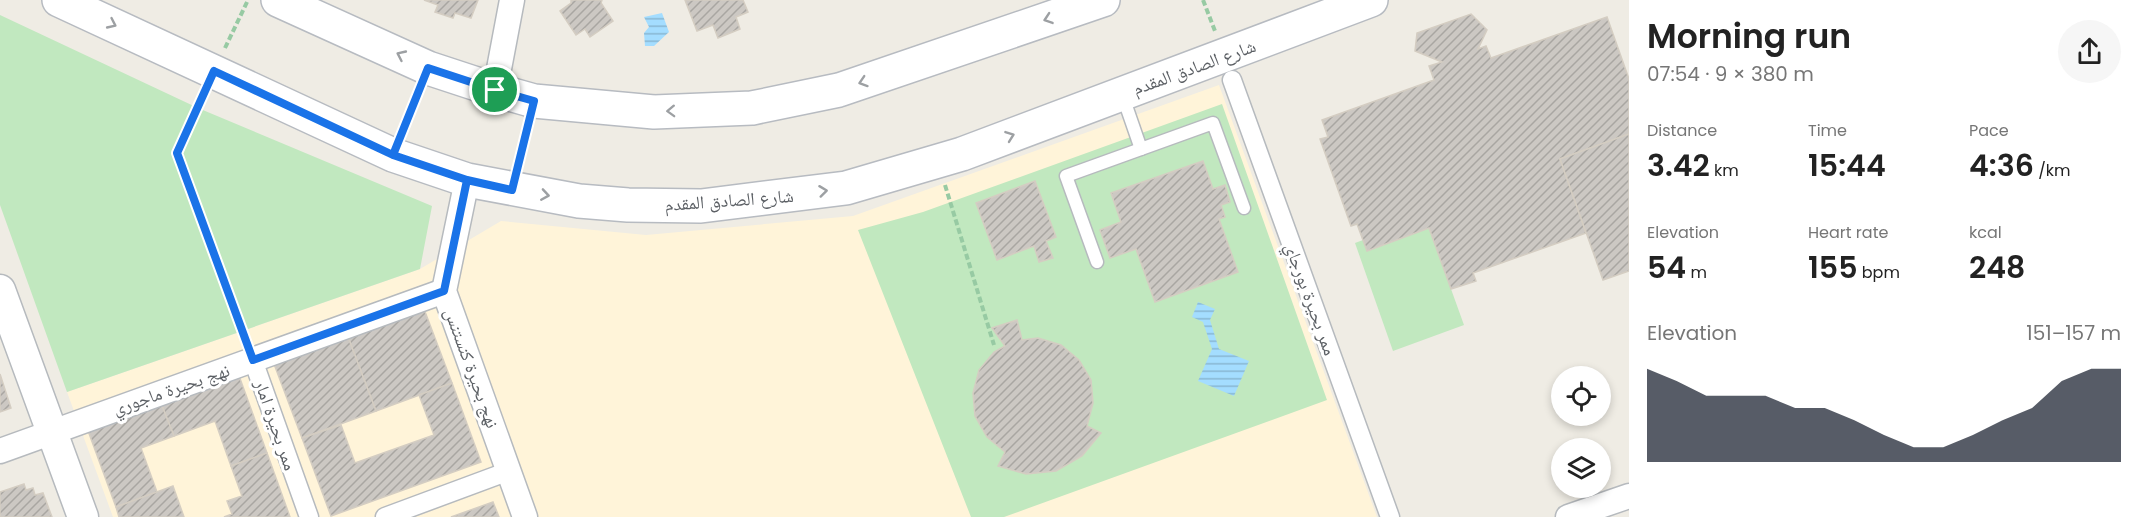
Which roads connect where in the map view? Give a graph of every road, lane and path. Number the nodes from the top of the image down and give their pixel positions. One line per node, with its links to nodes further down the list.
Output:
1 (59, 0): 8 (main road, شارع الصادق المقدم, one-way to 8)
2 (248, 0): 8 (path, ممر بحيرة امار)
3 (278, 0): 7 (main road, one-way to 3)
4 (512, 0): 10 (street)
5 (1103, 0): 12 (main road, one-way to 12)
6 (1371, 0): 11 (main road, شارع الصادق المقدم)
7 (428, 68): 10 (main road); 14 (path)
8 (214, 71): 14 (main road, شارع الصادق المقدم); 23 (path, ممر بحيرة امار)
9 (1232, 80): 32 (street, ممر بحيرة بورجاي)
10 (495, 90): 12 (main road)
11 (1122, 94): 13 (lane); 15 (main road, شارع الصادق المقدم, one-way to 11)
12 (534, 101): 17 (path)
13 (1141, 149): 18 (lane); 19 (lane)
14 (393, 155): 16 (main road, شارع الصادق المقدم)
15 (937, 161): 17 (main road, شارع الصادق المقدم, one-way to 15); 22 (path)
16 (467, 180): 17 (main road, شارع الصادق المقدم); 21 (street, نهج بحيرة كنستنس)
17 (512, 190)
18 (1244, 208)
19 (1097, 262)
20 (0, 290): 24 (street)
21 (444, 291): 23 (street, نهج بحيرة ماجوري); 26 (street, نهج بحيرة كنستنس)
22 (994, 345)
23 (253, 360): 24 (street, نهج بحيرة ماجوري); 29 (street, ممر بحيرة امار)
24 (52, 432): 25 (street, نهج بحيرة ماجوري); 28 (street)
25 (0, 451)
26 (509, 471): 30 (street); 31 (street, نهج بحيرة كنستنس)
27 (1629, 496): 33 (street)
28 (83, 517)
29 (309, 517)
30 (385, 517)
31 (525, 517)
32 (1390, 517)
33 (1568, 517)

